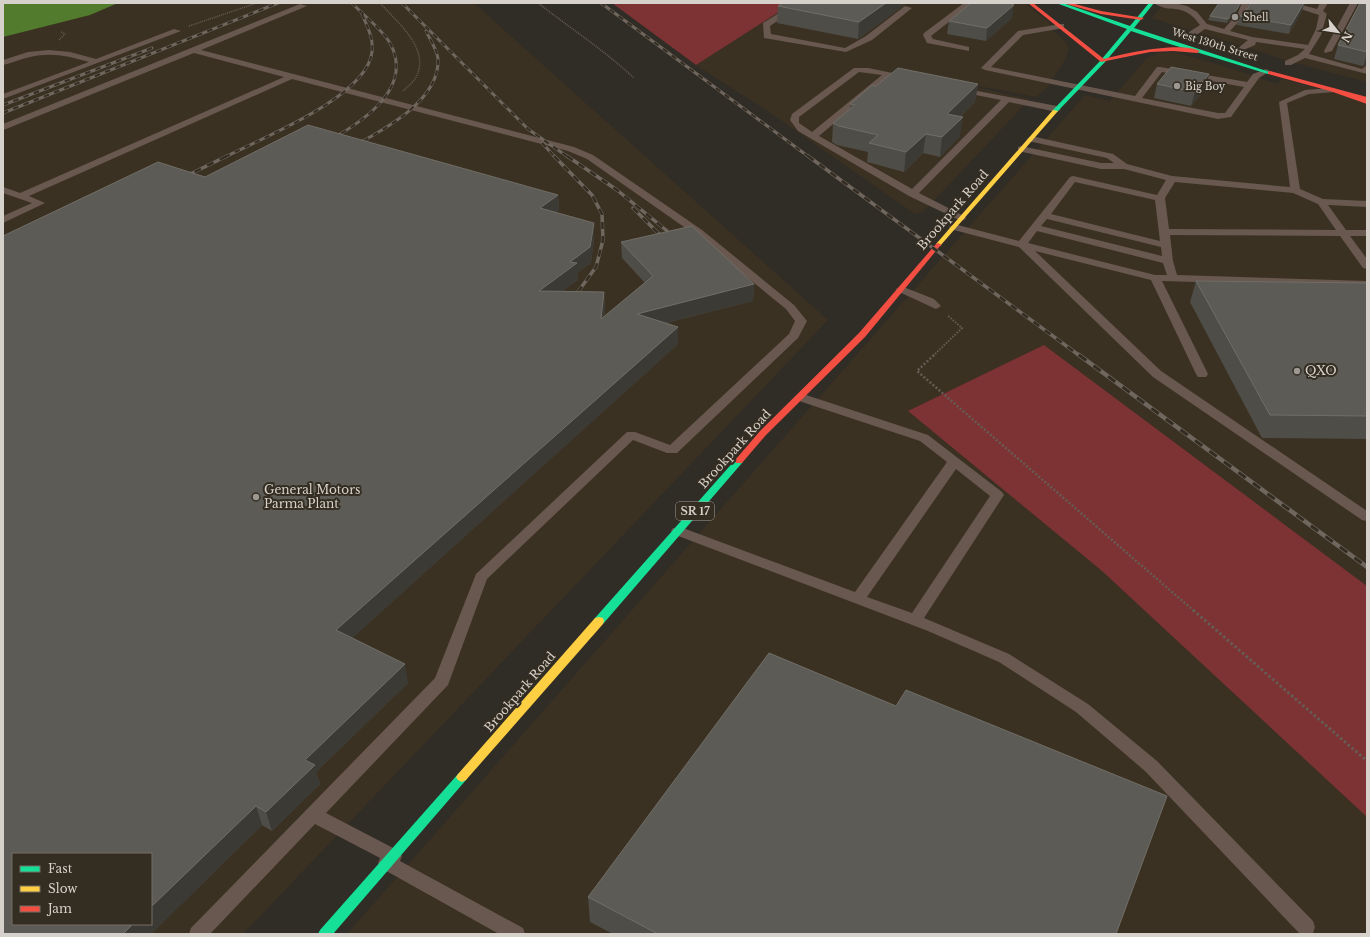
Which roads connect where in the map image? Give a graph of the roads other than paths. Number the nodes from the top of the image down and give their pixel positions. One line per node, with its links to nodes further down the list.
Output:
1 (800, 3): 15 (lane)
2 (969, 3): 28 (lane)
3 (1030, 3): 19 (main road)
4 (1058, 3): 22 (main road, West 130th Street)
5 (1064, 3): 18 (main road)
6 (1097, 3): 18 (main road)
7 (1152, 3): 18 (main road, Brookpark Road / SR 17)
8 (1158, 3): 16 (lane)
9 (1198, 3): 16 (lane)
10 (1243, 3): 23 (lane)
11 (1286, 3): 17 (lane)
12 (1324, 3): 17 (lane)
13 (1354, 3): 32 (lane)
14 (304, 6): 30 (lane)
15 (911, 6)
16 (1192, 10): 20 (lane)
17 (1319, 12): 27 (lane)
18 (1144, 19): 22 (main road, Brookpark Road / SR 17)
19 (1061, 26): 36 (main road); 48 (lane)
20 (1204, 26): 23 (lane); 24 (lane)
21 (177, 30): 35 (lane)
22 (1130, 30): 31 (main road, West 130th Street); 36 (main road, Brookpark Road / SR 17)
23 (1226, 31): 26 (lane)
24 (1189, 33): 25 (main road, West 130th Street)
25 (1205, 38)
26 (1252, 39): 27 (lane); 29 (lane)
27 (1309, 47): 34 (lane)
28 (966, 48)
29 (1237, 48): 33 (main road, West 130th Street)
30 (193, 50): 43 (lane); 55 (lane)
31 (1197, 51): 36 (main road); 40 (main road, West 130th Street)
32 (1328, 51)
33 (1254, 53)
34 (1302, 55): 37 (lane); 41 (lane)
35 (95, 61): 38 (lane); 50 (lane)
36 (1103, 61): 48 (main road, Brookpark Road / SR 17)
37 (1285, 62): 39 (main road); 40 (main road)
38 (3, 63)
39 (1304, 68)
40 (1266, 71): 46 (lane); 49 (main road, West 130th Street)
41 (1366, 71)
42 (888, 74): 44 (lane); 56 (lane); 56 (lane)
43 (290, 77): 64 (lane); 92 (lane)
44 (918, 80)
45 (1344, 84): 49 (main road)
46 (1249, 85): 52 (lane); 52 (lane)
47 (947, 86): 51 (lane)
48 (1076, 88): 52 (lane); 54 (main road, Brookpark Road / SR 17)
49 (1332, 90): 53 (main road, West 130th Street); 62 (lane)
50 (3, 97)
51 (1007, 99): 54 (lane); 63 (lane)
52 (1136, 100)
53 (1367, 101)
54 (1057, 109): 57 (main road, Brookpark Road / SR 17)
55 (3, 127)
56 (813, 136): 63 (lane)
57 (1031, 139): 58 (main road, Brookpark Road / SR 17); 59 (lane)
58 (1021, 149): 59 (lane); 69 (main road, Brookpark Road / SR 17)
59 (1124, 166): 60 (lane)
60 (1172, 179): 62 (lane); 65 (lane)
61 (3, 190): 64 (lane)
62 (1295, 190): 66 (lane)
63 (912, 194): 69 (lane)
64 (20, 196): 70 (lane)
65 (1160, 198): 68 (lane); 73 (lane)
66 (1321, 202): 67 (lane); 74 (lane)
67 (1367, 204)
68 (1043, 215): 72 (lane); 77 (lane)
69 (961, 218): 71 (main road, Brookpark Road / SR 17)
70 (3, 220)
71 (954, 227): 76 (lane); 83 (main road, Brookpark Road / SR 17)
72 (1034, 227): 76 (lane); 78 (lane)
73 (1164, 232): 74 (lane); 77 (lane)
74 (1344, 232): 75 (lane); 79 (lane)
75 (1367, 233)
76 (1022, 244): 80 (lane); 88 (lane)
77 (1166, 245): 78 (lane)
78 (1168, 261): 81 (lane)
79 (1367, 266)
80 (1155, 278): 81 (lane); 85 (lane)
81 (1173, 278): 82 (lane)
82 (1367, 284)
83 (901, 289): 84 (lane); 86 (main road, Brookpark Road / SR 17)
84 (936, 306)
85 (1202, 374)
86 (800, 397): 87 (lane); 89 (main road, Brookpark Road / SR 17)
87 (954, 462): 90 (lane); 91 (lane)
88 (1367, 517)
89 (678, 531): 90 (lane); 93 (main road, Brookpark Road / SR 17)
90 (858, 599): 91 (lane)
91 (915, 620): 94 (lane)
92 (313, 815): 93 (lane); 95 (lane)
93 (390, 859): 96 (main road, Brookpark Road / SR 17); 97 (lane)
94 (1306, 927)
95 (198, 934)
96 (325, 934)
97 (516, 934)

